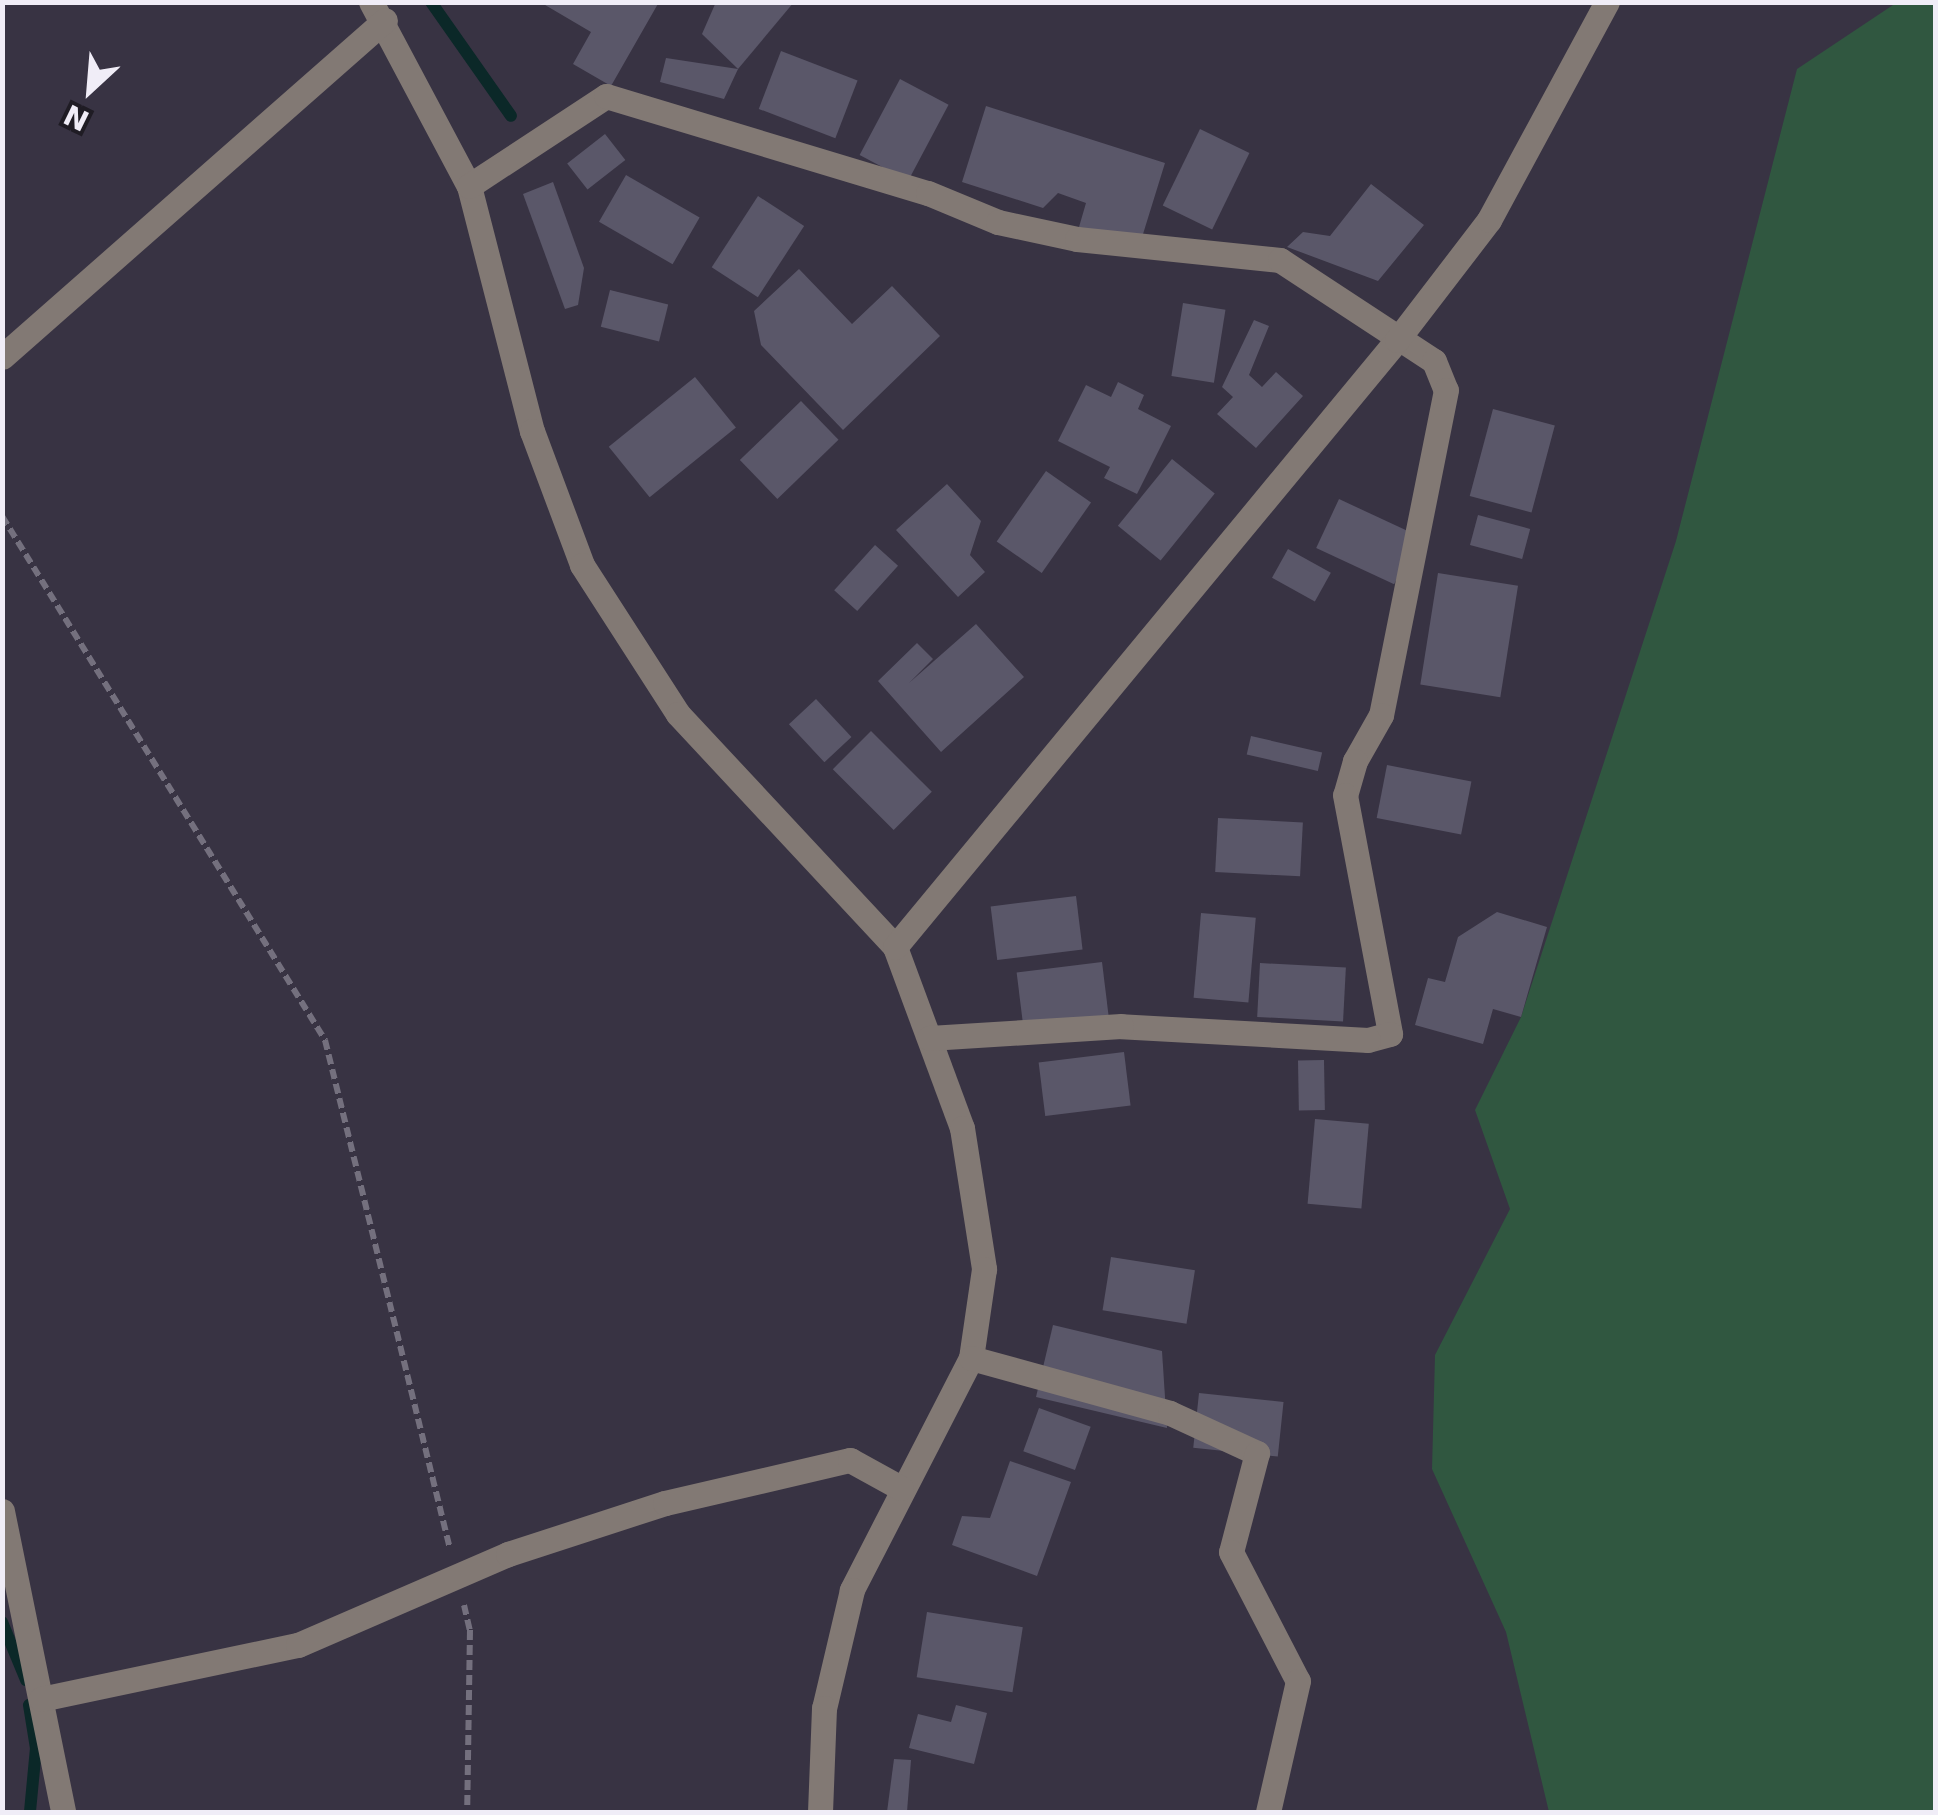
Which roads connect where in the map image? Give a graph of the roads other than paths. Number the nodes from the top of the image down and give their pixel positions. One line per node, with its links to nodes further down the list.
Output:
1 (1607, 2): 4 (street)
2 (378, 11): 3 (street); 5 (street)
3 (469, 186): 4 (street); 6 (street)
4 (1397, 340): 6 (street); 7 (street)
5 (2, 357)
6 (894, 947): 7 (street)
7 (929, 1038): 8 (street)
8 (970, 1358): 9 (street); 14 (street)
9 (900, 1488): 11 (street); 13 (street)
10 (2, 1511): 11 (street)
11 (41, 1699): 12 (street)
12 (63, 1812)
13 (820, 1812)
14 (1268, 1812)

